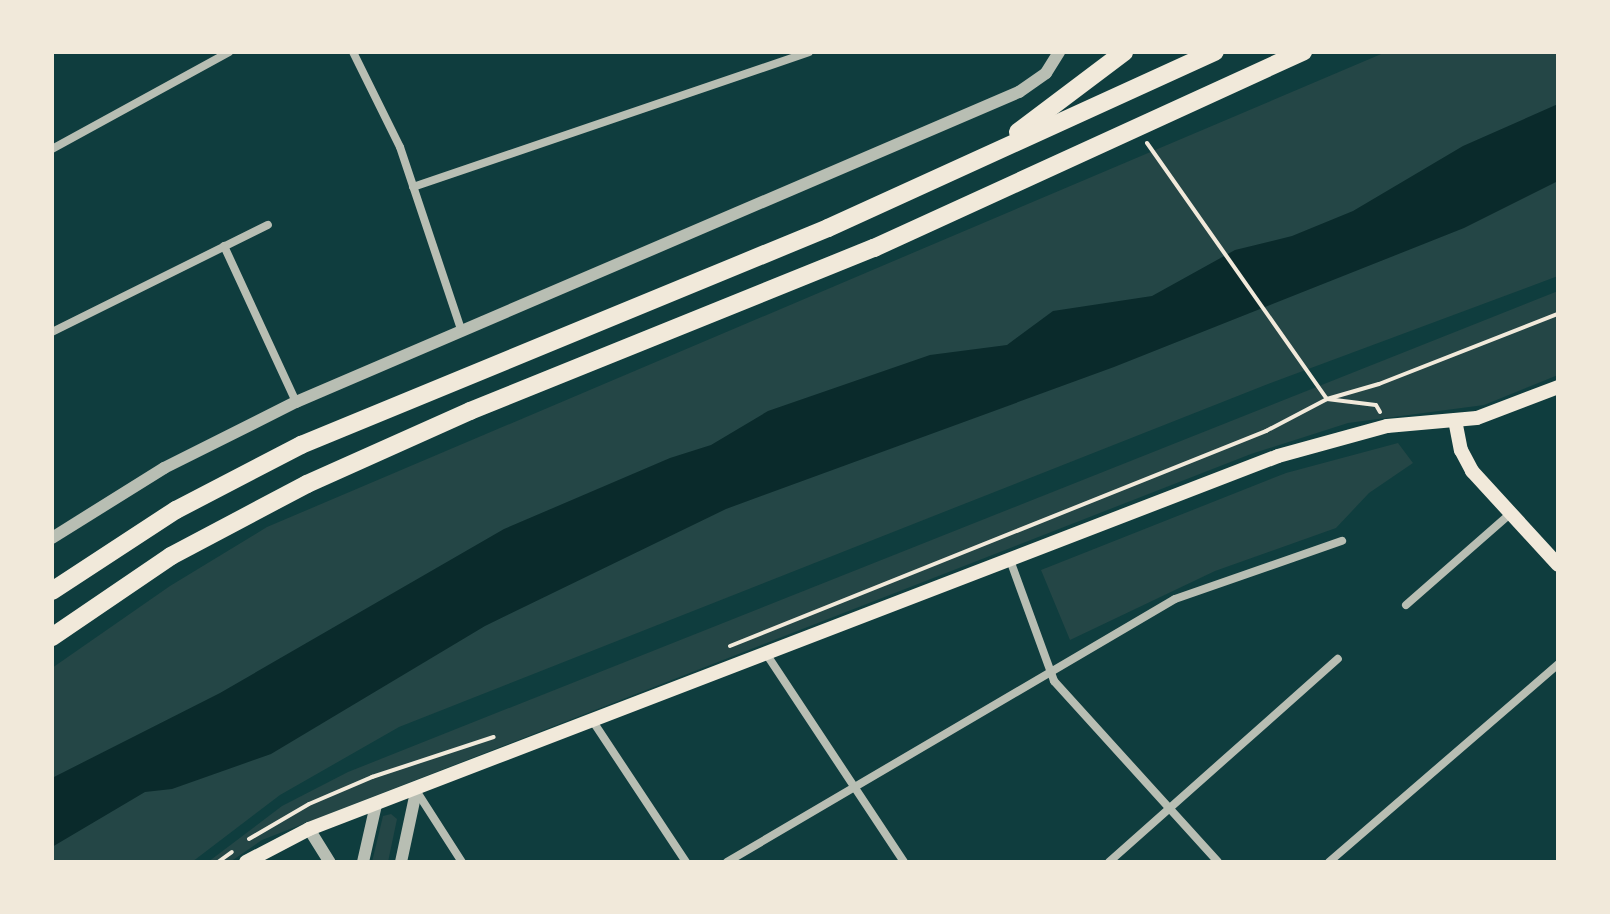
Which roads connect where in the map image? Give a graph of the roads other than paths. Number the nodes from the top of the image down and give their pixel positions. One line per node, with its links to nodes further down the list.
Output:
1 (229, 52): 8 (street)
2 (353, 52): 10 (street)
3 (809, 52): 10 (street)
4 (1059, 52): 13 (street)
5 (1124, 52): 9 (highway)
6 (1215, 52): 9 (highway)
7 (1303, 52): 25 (highway)
8 (52, 149)
9 (955, 171): 23 (highway)
10 (413, 187): 13 (street)
11 (268, 225): 12 (street)
12 (224, 246): 14 (street); 16 (street)
13 (461, 329): 16 (street)
14 (52, 332)
15 (1558, 387): 17 (main road)
16 (296, 402): 19 (street)
17 (1455, 420): 18 (main road); 21 (main road)
18 (1511, 513): 22 (main road); 24 (street)
19 (52, 538)
20 (1342, 541): 29 (street)
21 (1010, 560): 26 (main road); 29 (street)
22 (1558, 565)
23 (52, 591)
24 (1406, 605)
25 (52, 637)
26 (767, 655): 30 (main road); 31 (street)
27 (1338, 659): 34 (street)
28 (1558, 664): 46 (street)
29 (1047, 670): 31 (street); 34 (street)
30 (594, 723): 32 (main road); 41 (street)
31 (854, 787): 42 (street); 43 (street)
32 (416, 792): 33 (main road); 39 (street); 40 (street)
33 (376, 805): 35 (main road); 38 (street)
34 (1169, 809): 44 (street); 45 (street)
35 (309, 829): 36 (main road); 37 (street)
36 (246, 862)
37 (330, 862)
38 (363, 862)
39 (401, 862)
40 (462, 862)
41 (686, 862)
42 (727, 862)
43 (904, 862)
44 (1109, 862)
45 (1218, 862)
46 (1329, 862)

